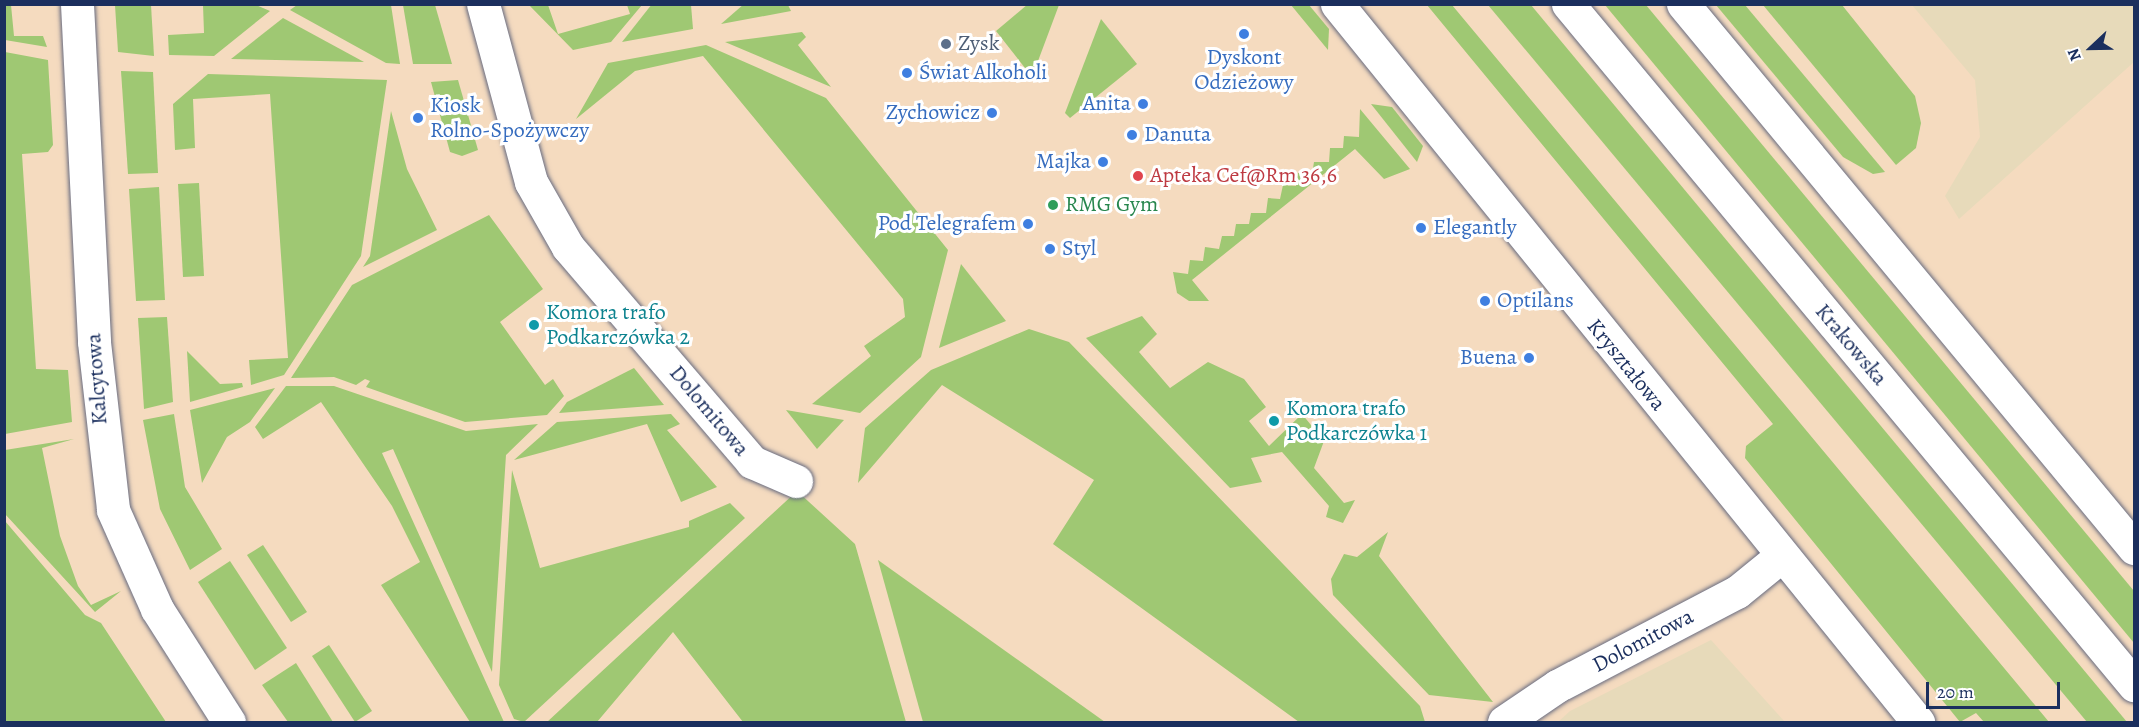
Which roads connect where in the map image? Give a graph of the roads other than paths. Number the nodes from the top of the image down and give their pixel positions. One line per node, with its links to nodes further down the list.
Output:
1 (76, 4): 10 (street, Kalcytowa)
2 (483, 4): 6 (street, Dolomitowa)
3 (1336, 4): 8 (street, Kryształowa)
4 (1568, 4): 9 (street, Krakowska)
5 (1683, 4): 7 (street)
6 (796, 481)
7 (2134, 548)
8 (1780, 557): 11 (street, Dolomitowa); 12 (street, Kryształowa)
9 (2134, 685)
10 (229, 723)
11 (1504, 723)
12 (1918, 723)

